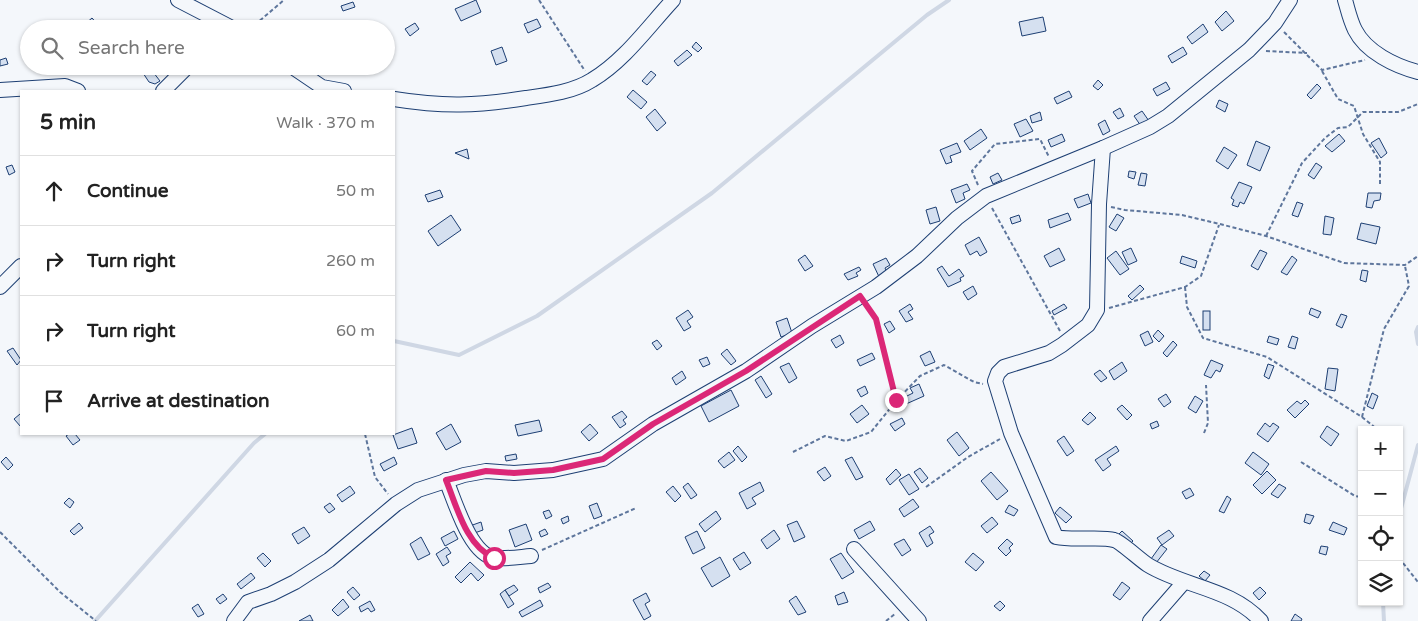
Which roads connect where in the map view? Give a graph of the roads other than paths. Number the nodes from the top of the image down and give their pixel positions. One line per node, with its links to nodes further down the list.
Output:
1 (178, 0): 5 (street)
2 (673, 0): 13 (street)
3 (1290, 0): 14 (street)
4 (1345, 0): 6 (street)
5 (217, 20)
6 (1418, 72)
7 (179, 75): 12 (street)
8 (303, 75): 9 (street)
9 (322, 89)
10 (0, 90): 11 (street)
11 (75, 90)
12 (164, 90)
13 (395, 99)
14 (1103, 148): 17 (street); 20 (street)
15 (20, 267): 16 (street)
16 (0, 287)
17 (446, 480): 19 (street); 21 (street)
18 (854, 549): 22 (street)
19 (531, 556)
20 (1184, 582): 23 (street); 24 (street)
21 (234, 621)
22 (919, 621)
23 (1150, 621)
24 (1261, 621)

